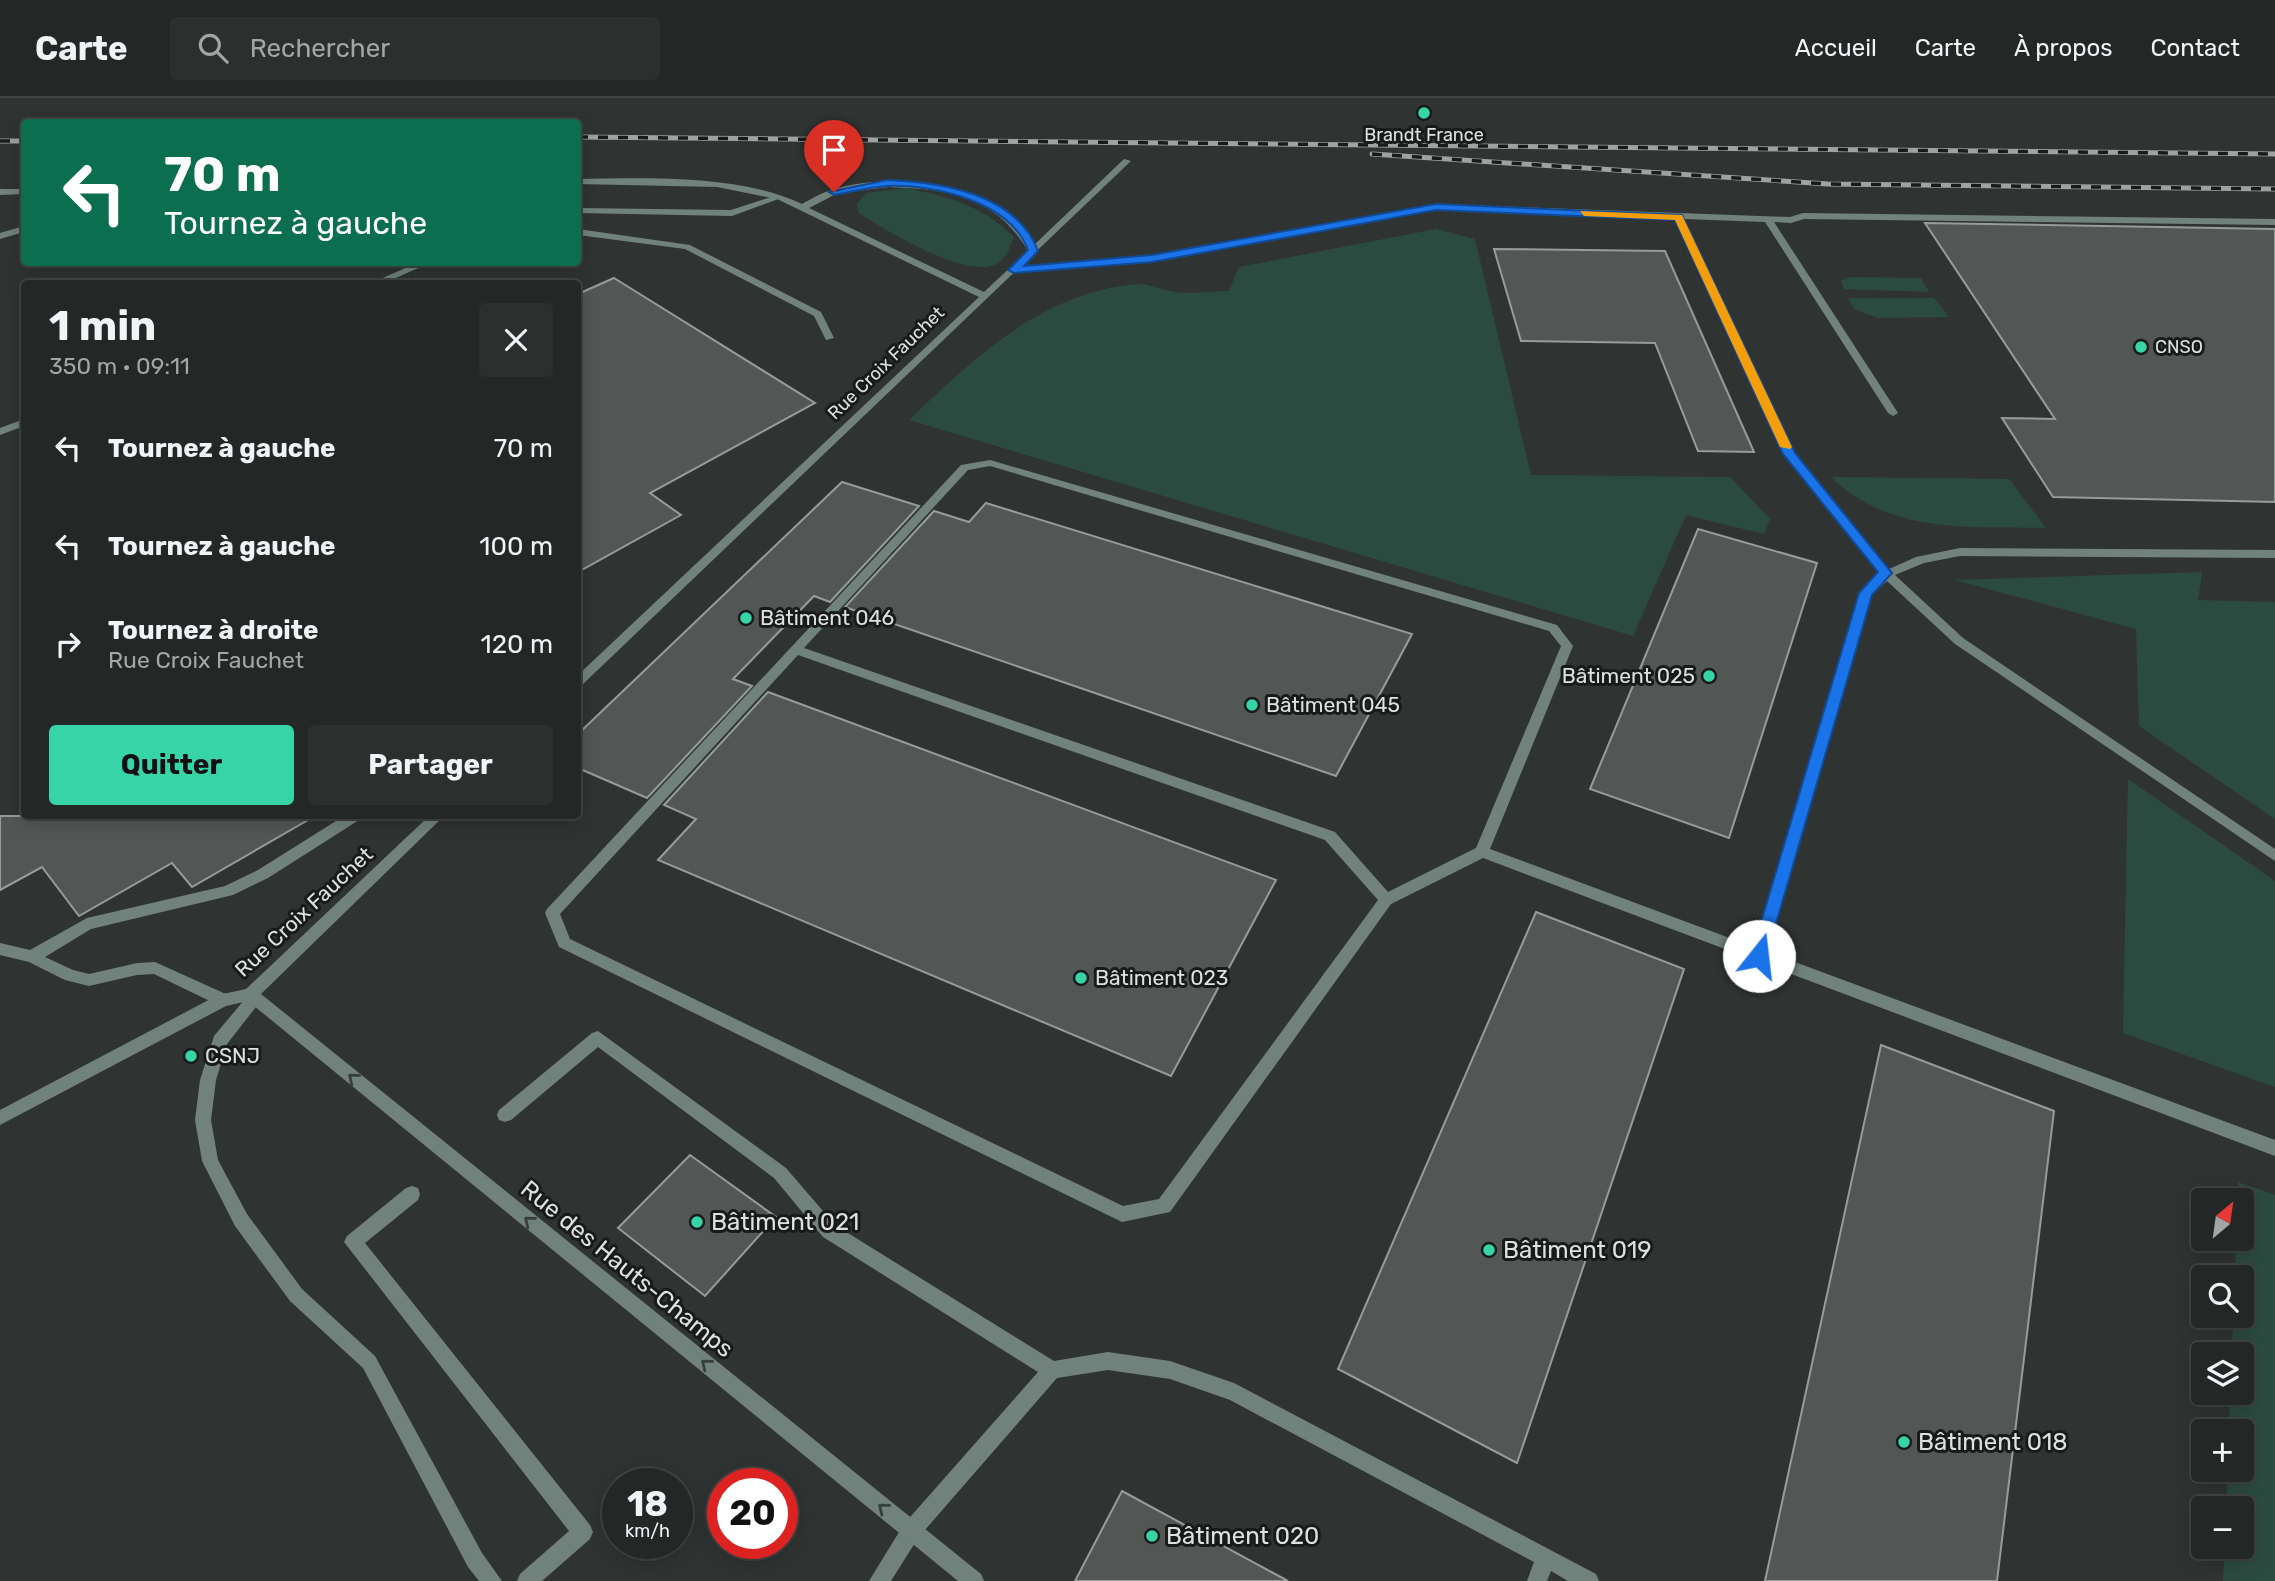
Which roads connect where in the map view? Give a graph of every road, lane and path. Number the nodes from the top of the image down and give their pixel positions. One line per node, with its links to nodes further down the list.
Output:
1 (1127, 161): 14 (street, Rue Croix Fauchet)
2 (581, 181): 5 (street)
3 (0, 192): 4 (street)
4 (21, 192)
5 (780, 197): 6 (street); 7 (street)
6 (803, 207): 14 (street); 18 (street)
7 (581, 211)
8 (1679, 217): 9 (street); 16 (street); 24 (street)
9 (1768, 220): 10 (street); 20 (street)
10 (2275, 222)
11 (21, 230): 13 (street)
12 (581, 232): 19 (street)
13 (0, 236)
14 (1033, 251): 16 (street, Rue Croix Fauchet)
15 (418, 266): 17 (street)
16 (1014, 270): 18 (street, Rue Croix Fauchet)
17 (383, 280)
18 (984, 296): 26 (street, Rue Croix Fauchet)
19 (829, 338)
20 (1893, 413)
21 (21, 423): 22 (street)
22 (0, 432)
23 (2275, 554): 24 (street)
24 (1886, 573): 30 (street); 33 (street)
25 (797, 650): 29 (street); 31 (street); 31 (street)
26 (581, 679)
27 (349, 819): 34 (street)
28 (434, 819): 35 (street, Rue Croix Fauchet)
29 (1482, 852): 31 (street); 33 (street)
30 (2275, 856)
31 (1385, 900)
32 (0, 949): 34 (street)
33 (1759, 956): 39 (street)
34 (32, 957): 36 (street)
35 (253, 996): 36 (street, Rue Croix Fauchet); 42 (street, Rue des Hauts-Champs, one-way to 35); 44 (street)
36 (223, 1000): 38 (street, Rue Croix Fauchet)
37 (505, 1115): 41 (street)
38 (0, 1118)
39 (2275, 1148)
40 (411, 1194): 45 (street)
41 (1052, 1370): 42 (street); 43 (street)
42 (911, 1531): 46 (street); 47 (street, Rue des Hauts-Champs)
43 (1545, 1559): 48 (street); 49 (street)
44 (492, 1581)
45 (527, 1581)
46 (879, 1581)
47 (974, 1581)
48 (1537, 1581)
49 (1589, 1581)

